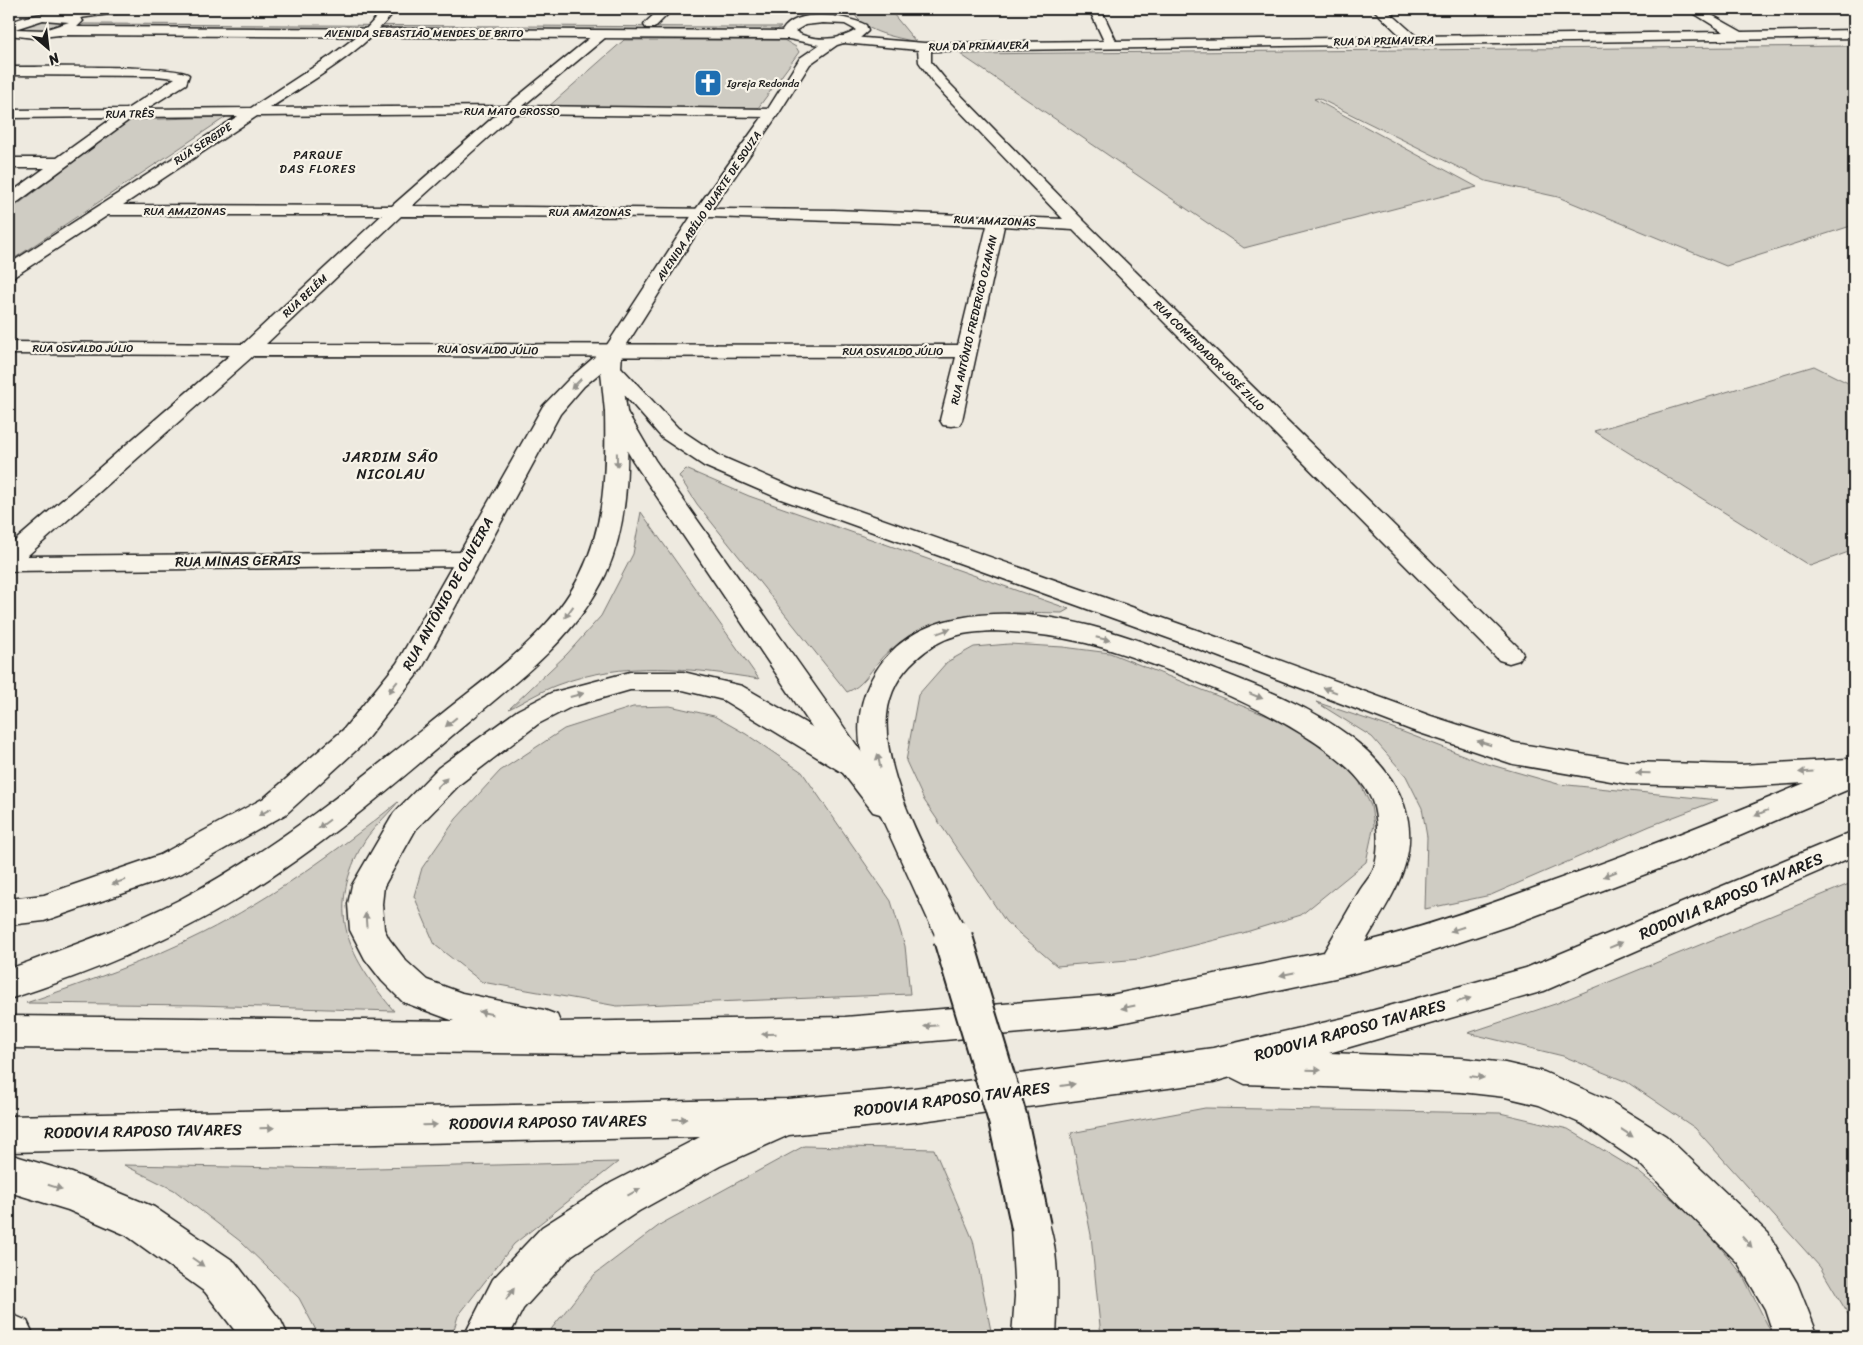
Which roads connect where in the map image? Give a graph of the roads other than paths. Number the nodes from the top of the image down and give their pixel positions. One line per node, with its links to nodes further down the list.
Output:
1 (24, 9): 10 (main road)
2 (118, 9): 11 (main road)
3 (390, 9): 15 (main road, RUA SERGIPE)
4 (666, 9): 14 (main road)
5 (835, 9): 12 (main road)
6 (844, 9): 13 (main road)
7 (1095, 9): 25 (main road)
8 (1380, 9): 24 (main road)
9 (1693, 9): 22 (main road)
10 (44, 17): 11 (main road); 16 (main road)
11 (72, 19): 15 (main road, AVENIDA SEBASTIÃO MENDES DE BRITO); 17 (main road)
12 (810, 21): 13 (main road); 20 (main road)
13 (848, 21): 18 (main road, RUA DA PRIMAVERA)
14 (650, 25): 15 (main road, AVENIDA SEBASTIÃO MENDES DE BRITO); 20 (main road, AVENIDA SEBASTIÃO MENDES DE BRITO)
15 (373, 29): 17 (main road, AVENIDA SEBASTIÃO MENDES DE BRITO); 19 (main road, AVENIDA SEBASTIÃO MENDES DE BRITO); 30 (main road, RUA SERGIPE)
16 (10, 30): 17 (main road, AVENIDA SEBASTIÃO MENDES DE BRITO)
17 (57, 31)
18 (862, 31): 23 (main road, AVENIDA ABÍLIO DUARTE DE SOUZA); 26 (main road, RUA DA PRIMAVERA)
19 (602, 34): 20 (main road, AVENIDA SEBASTIÃO MENDES DE BRITO); 29 (main road, RUA BELÉM)
20 (795, 34): 23 (main road, RUA DA PRIMAVERA); 27 (main road)
21 (1854, 34): 22 (main road, RUA DA PRIMAVERA)
22 (1741, 37): 24 (main road, RUA DA PRIMAVERA)
23 (839, 40): 26 (main road, RUA DA PRIMAVERA); 27 (main road, AVENIDA ABÍLIO DUARTE DE SOUZA)
24 (1413, 40): 25 (main road, RUA DA PRIMAVERA)
25 (1112, 45): 26 (main road, RUA DA PRIMAVERA)
26 (919, 47): 41 (main road, RUA COMENDADOR JOSÉ ZILLO)
27 (805, 61): 31 (main road, AVENIDA ABÍLIO DUARTE DE SOUZA)
28 (9, 72): 33 (main road)
29 (510, 110): 30 (main road, RUA MATO GROSSO); 31 (main road, RUA MATO GROSSO); 38 (main road, RUA BELÉM)
30 (252, 112): 33 (main road, RUA TRÊS); 37 (main road, RUA SERGIPE)
31 (772, 113): 39 (main road, AVENIDA ABÍLIO DUARTE DE SOUZA)
32 (9, 114): 33 (main road, RUA TRÊS)
33 (128, 114): 35 (main road)
34 (9, 163): 35 (main road)
35 (60, 163): 36 (main road)
36 (9, 200)
37 (102, 210): 38 (main road, RUA AMAZONAS); 42 (main road, RUA SERGIPE)
38 (395, 212): 39 (main road, RUA AMAZONAS); 44 (main road, RUA BELÉM)
39 (702, 212): 40 (main road, RUA AMAZONAS); 46 (main road, AVENIDA ABÍLIO DUARTE DE SOUZA)
40 (997, 220): 41 (main road, RUA AMAZONAS); 45 (main road, RUA ANTÔNIO FREDERICO OZANAN)
41 (1078, 225): 52 (main road, RUA COMENDADOR JOSÉ ZILLO)
42 (9, 272)
43 (9, 348): 44 (main road, RUA OSVALDO JÚLIO)
44 (250, 348): 46 (main road, RUA OSVALDO JÚLIO); 49 (main road, RUA BELÉM)
45 (966, 351): 46 (main road, RUA OSVALDO JÚLIO); 48 (main road, RUA ANTÔNIO FREDERICO OZANAN)
46 (611, 360): 47 (main road); 50 (main road, RUA ANTÔNIO DE OLIVEIRA, one-way to 50); 54 (main road, one-way to 46)
47 (616, 412): 53 (main road); 60 (main road, one-way to 60)
48 (951, 420)
49 (9, 559)
50 (467, 559): 51 (main road, RUA MINAS GERAIS); 58 (main road, RUA ANTÔNIO DE OLIVEIRA, one-way to 58)
51 (9, 564)
52 (1509, 654)
53 (854, 765): 56 (main road); 62 (main road, one-way to 53)
54 (1854, 770)
55 (1854, 775): 59 (main road, one-way to 59)
56 (899, 824): 59 (main road, one-way to 59); 69 (main road, bridge)
57 (1854, 843): 63 (main road, RODOVIA RAPOSO TAVARES, one-way to 57)
58 (9, 912)
59 (1335, 964): 62 (main road, one-way to 62)
60 (9, 984)
61 (9, 1032): 62 (main road)
62 (602, 1038)
63 (1213, 1065): 64 (main road, RODOVIA RAPOSO TAVARES, one-way to 63); 70 (main road, one-way to 70)
64 (788, 1117): 65 (main road, RODOVIA RAPOSO TAVARES, one-way to 64); 68 (main road, one-way to 64)
65 (9, 1134)
66 (9, 1172): 67 (main road, one-way to 67)
67 (266, 1336)
68 (486, 1336)
69 (1034, 1336)
70 (1796, 1336)

